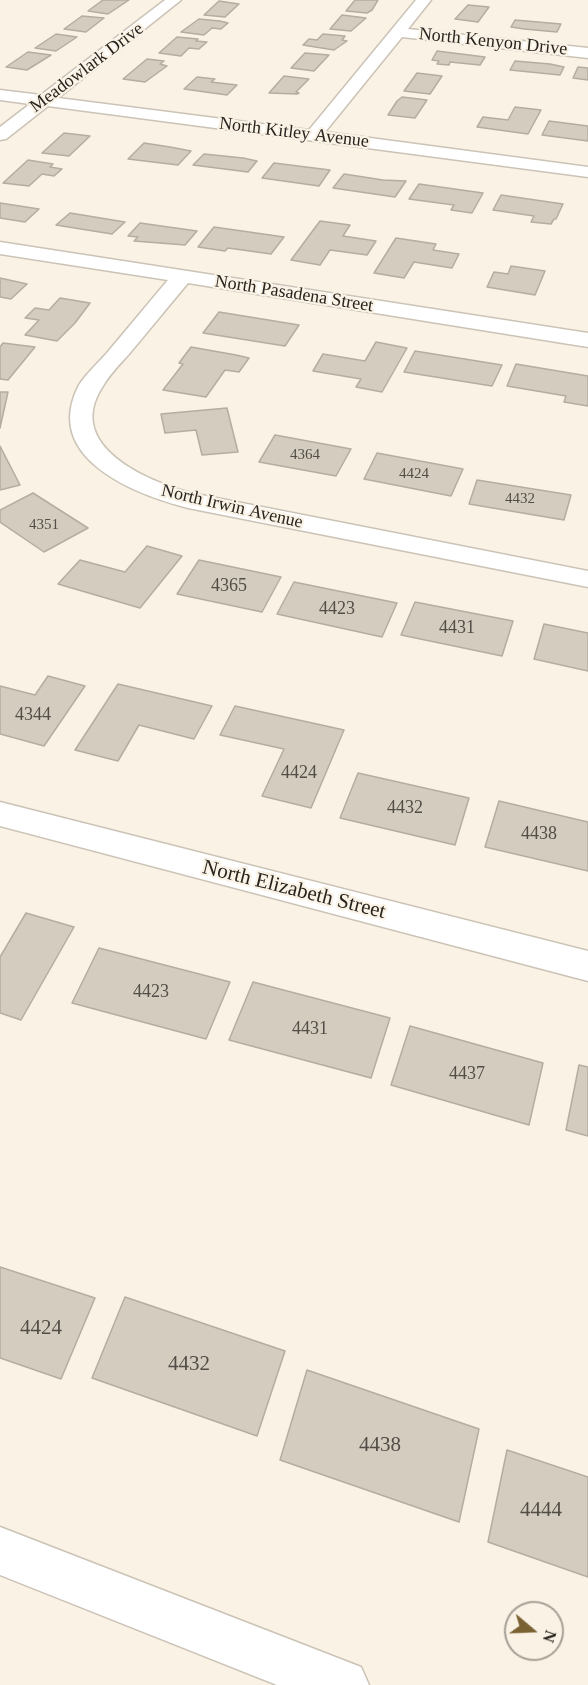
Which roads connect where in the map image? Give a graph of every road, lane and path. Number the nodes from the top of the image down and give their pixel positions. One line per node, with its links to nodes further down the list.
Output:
1 (174, 0): 6 (street, Meadowlark Drive)
2 (424, 0): 3 (street)
3 (398, 32): 4 (street, North Kenyon Drive); 8 (street)
4 (588, 53)
5 (0, 95): 6 (street, North Kitley Avenue)
6 (42, 100): 7 (street, Meadowlark Drive); 8 (street, North Kitley Avenue)
7 (0, 135)
8 (313, 136): 9 (street, North Kitley Avenue)
9 (588, 172)
10 (0, 248): 11 (street, North Pasadena Street)
11 (183, 276): 12 (street, North Pasadena Street); 13 (street, North Irwin Avenue)
12 (588, 340)
13 (588, 579)
14 (0, 814): 15 (street, North Elizabeth Street)
15 (588, 966)
16 (0, 1551): 17 (street)
17 (344, 1685)

